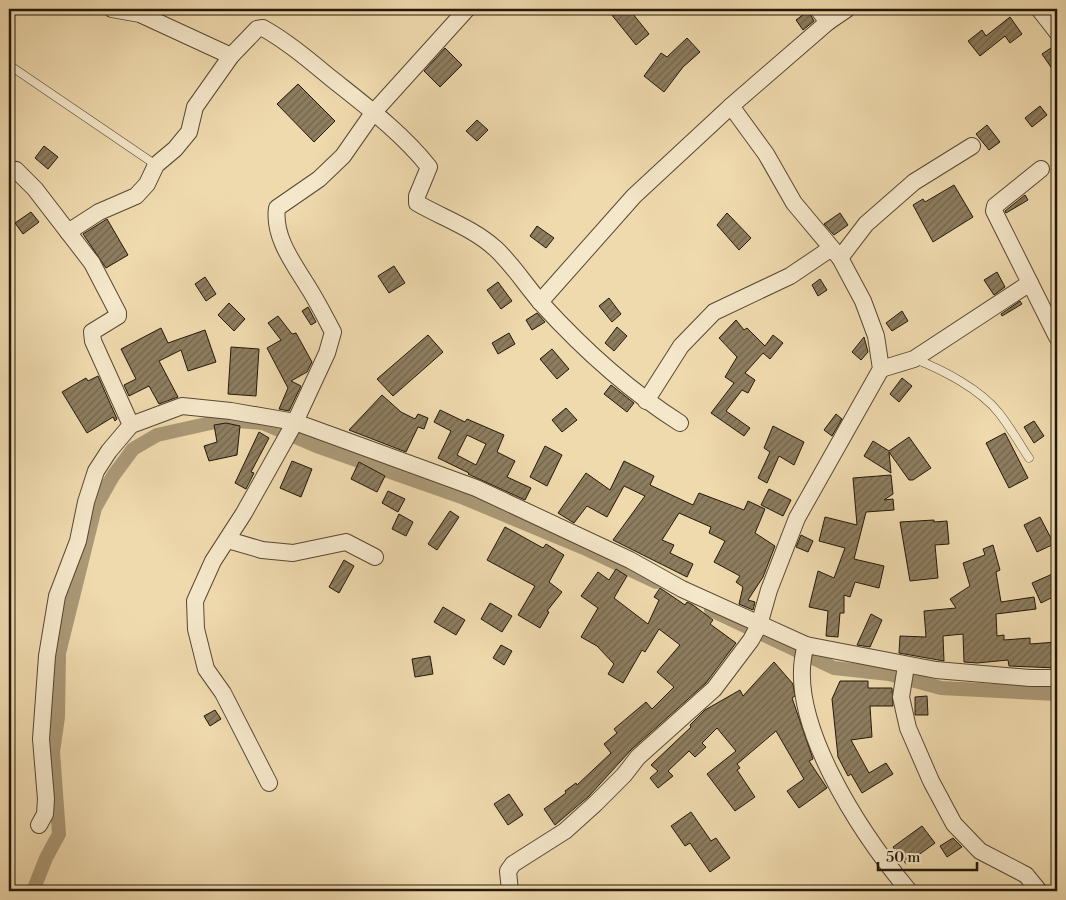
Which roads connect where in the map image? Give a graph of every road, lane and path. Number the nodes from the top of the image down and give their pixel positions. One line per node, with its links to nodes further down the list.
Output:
1 (112, 9): 7 (street)
2 (467, 9): 10 (street)
3 (847, 9): 5 (street)
4 (1039, 9): 6 (street)
5 (823, 15): 9 (street)
6 (1057, 32)
7 (231, 56): 10 (street); 12 (street)
8 (9, 65): 12 (lane)
9 (731, 106): 16 (street); 18 (street)
10 (373, 113): 18 (street); 24 (street)
11 (972, 146): 16 (street)
12 (156, 166): 15 (street)
13 (1041, 169): 17 (street)
14 (9, 173): 15 (street)
15 (68, 232): 25 (street)
16 (835, 253): 21 (street); 22 (street)
17 (1030, 283): 19 (street); 20 (street)
18 (540, 302): 22 (street)
19 (1057, 337)
20 (914, 359): 21 (street); 26 (lane)
21 (881, 369): 29 (street)
22 (646, 401): 23 (street)
23 (680, 423)
24 (292, 424): 25 (street); 27 (street); 29 (street)
25 (131, 425): 34 (street)
26 (1029, 458)
27 (228, 540): 28 (street); 33 (street)
28 (376, 556)
29 (755, 632): 30 (street); 35 (street)
30 (805, 653): 31 (street); 36 (street)
31 (904, 673): 32 (street); 37 (street)
32 (1057, 678)
33 (269, 783)
34 (39, 825)
35 (510, 891)
36 (909, 891)
37 (1040, 891)

